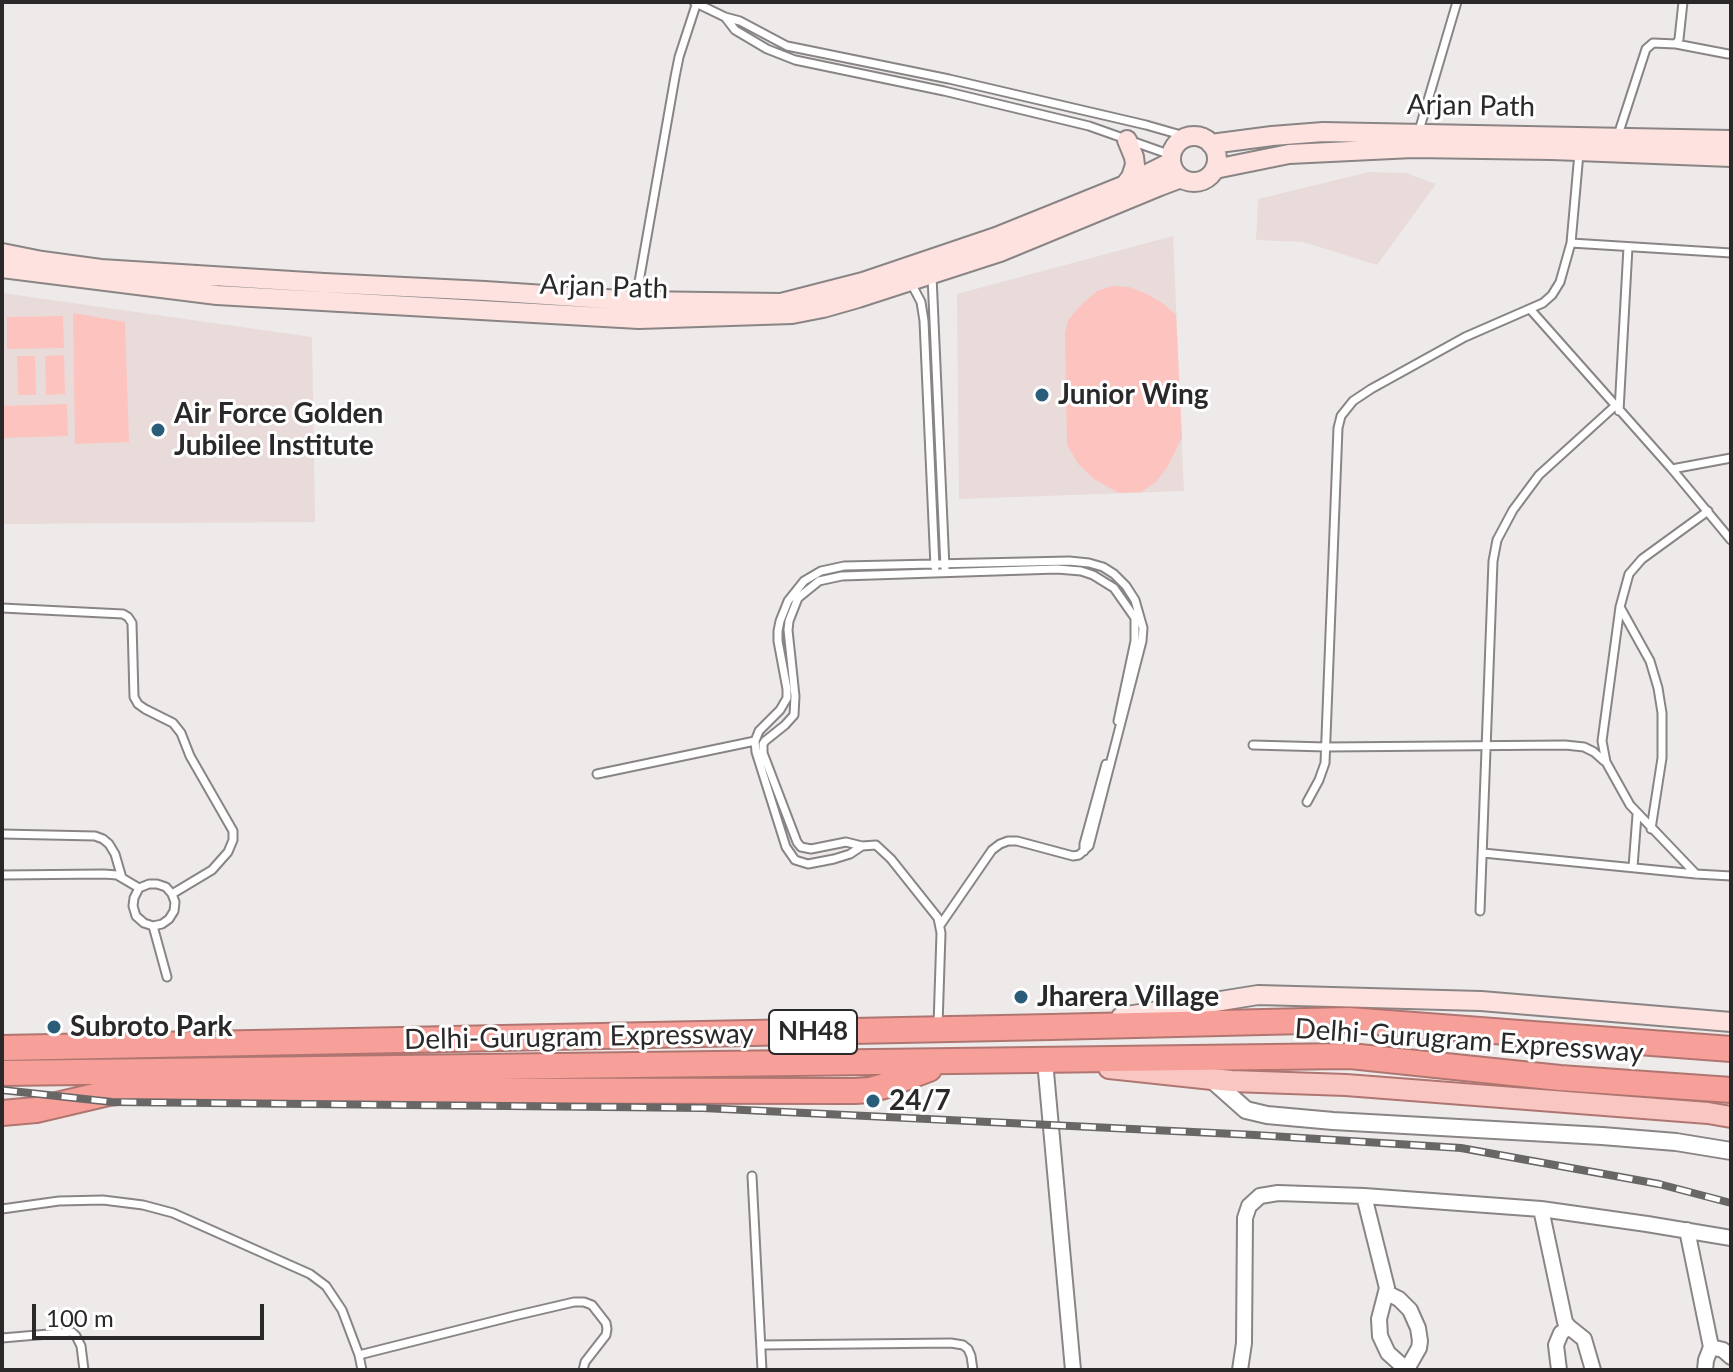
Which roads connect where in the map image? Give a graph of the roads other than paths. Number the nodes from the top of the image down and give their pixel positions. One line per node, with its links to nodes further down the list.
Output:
1 (696, 2): 4 (lane); 25 (lane)
2 (1457, 2): 10 (lane)
3 (1683, 2): 5 (lane)
4 (725, 17): 7 (lane); 8 (lane)
5 (1676, 44): 6 (lane); 12 (lane)
6 (1728, 54)
7 (1188, 137): 11 (main road); 15 (main road)
8 (1127, 140): 15 (lane); 17 (main road)
9 (1731, 140): 12 (main road, Arjan Path)
10 (1416, 141): 11 (main road, Arjan Path); 12 (main road, Arjan Path); 13 (main road, Arjan Path); 16 (main road, Arjan Path)
11 (1211, 144): 16 (main road)
12 (1615, 146): 13 (main road, Arjan Path); 14 (main road, Arjan Path)
13 (1579, 151): 18 (lane)
14 (1731, 157)
15 (1175, 165): 16 (main road); 17 (main road, Arjan Path); 23 (main road, Arjan Path)
16 (1215, 169)
17 (1125, 185): 25 (main road, Arjan Path)
18 (1571, 243): 19 (lane); 26 (lane)
19 (1628, 247): 21 (lane); 27 (lane)
20 (2, 253): 25 (main road, Arjan Path)
21 (1731, 253)
22 (2, 268): 24 (main road, Arjan Path)
23 (932, 274): 24 (main road, Arjan Path); 32 (lane)
24 (910, 281): 33 (lane)
25 (636, 301)
26 (1530, 309): 27 (lane); 39 (lane)
27 (1617, 408): 29 (lane); 38 (lane)
28 (1731, 458): 29 (lane)
29 (1672, 469): 30 (lane)
30 (1708, 511): 31 (lane); 34 (lane)
31 (1731, 540)
32 (945, 568): 33 (lane); 56 (lane)
33 (936, 569): 36 (lane); 46 (lane)
34 (1620, 607): 40 (lane); 44 (lane)
35 (2, 608): 54 (lane)
36 (755, 741): 41 (lane); 46 (lane)
37 (1253, 745): 39 (lane)
38 (1487, 746): 39 (lane); 40 (lane); 47 (lane)
39 (1326, 747): 42 (lane)
40 (1606, 762): 43 (lane)
41 (597, 774)
42 (1307, 802)
43 (1637, 815): 44 (lane); 48 (lane)
44 (1651, 829): 49 (lane)
45 (2, 834): 52 (lane)
46 (862, 846): 56 (lane)
47 (1483, 853): 48 (lane); 55 (lane)
48 (1633, 867): 49 (lane)
49 (1696, 874): 51 (lane)
50 (2, 875): 52 (lane)
51 (1731, 876)
52 (122, 878): 53 (lane)
53 (139, 888): 54 (lane); 57 (lane)
54 (172, 894): 57 (lane)
55 (1480, 911)
56 (941, 924): 61 (lane)
57 (153, 926): 58 (lane)
58 (167, 977)
59 (1731, 1022): 60 (main road)
60 (1051, 1027): 61 (highway, Delhi-Gurugram Expressway / NH48); 63 (highway, Delhi-Gurugram Expressway / NH48)
61 (938, 1030): 62 (highway, Delhi-Gurugram Expressway / NH48)
62 (2, 1048)
63 (1731, 1049)
64 (1045, 1061): 65 (highway, Delhi-Gurugram Expressway / NH48); 67 (main road); 68 (highway, Delhi-Gurugram Expressway / NH48); 92 (street)
65 (946, 1063): 66 (highway, Delhi-Gurugram Expressway / NH48); 69 (highway)
66 (2, 1073)
67 (1210, 1078): 70 (main road); 71 (street)
68 (1731, 1090)
69 (2, 1113)
70 (1731, 1117)
71 (1731, 1151)
72 (752, 1176): 81 (lane)
73 (1364, 1196): 75 (street); 78 (street); 85 (street)
74 (2, 1209): 83 (lane)
75 (1541, 1209): 76 (street); 79 (street)
76 (1687, 1230): 77 (street); 82 (street)
77 (1731, 1238)
78 (1387, 1293): 86 (street); 86 (street)
79 (1569, 1327): 93 (street); 94 (street)
80 (2, 1338): 87 (lane)
81 (761, 1345): 90 (lane); 91 (lane)
82 (1711, 1347): 84 (street); 95 (street)
83 (359, 1355): 88 (lane); 89 (lane)
84 (1731, 1357)
85 (1242, 1369)
86 (1407, 1369)
87 (84, 1370)
88 (362, 1370)
89 (583, 1370)
90 (762, 1370)
91 (973, 1370)
92 (1073, 1370)
93 (1559, 1370)
94 (1593, 1370)
95 (1705, 1370)

